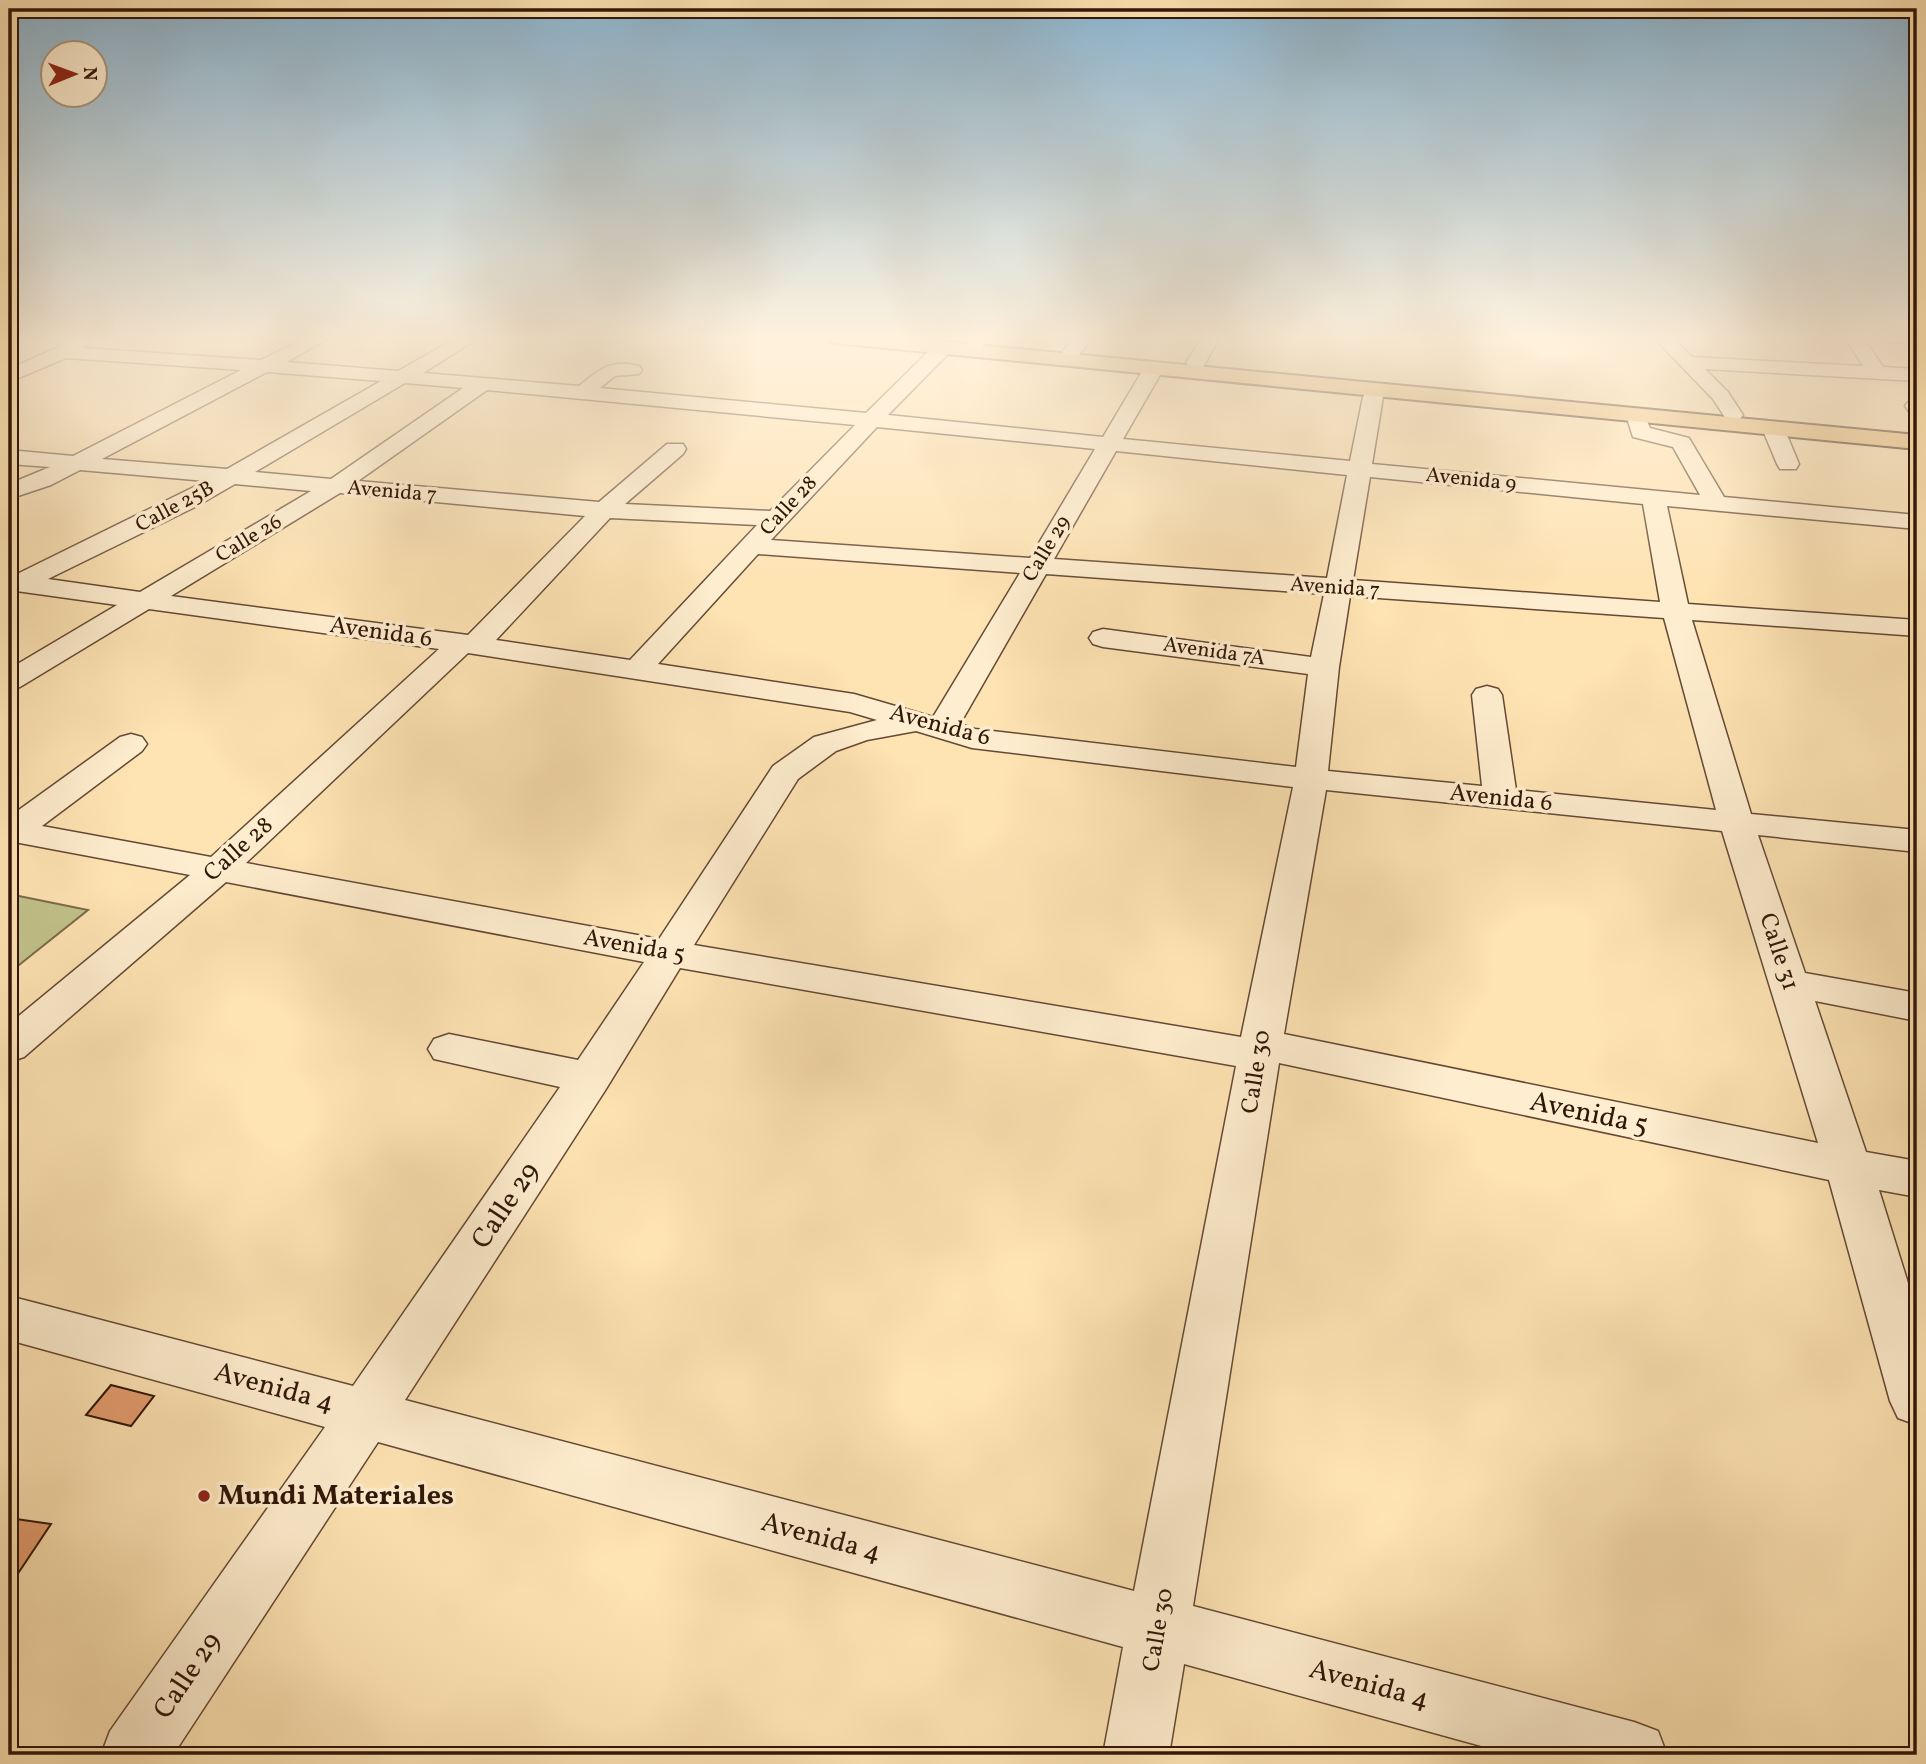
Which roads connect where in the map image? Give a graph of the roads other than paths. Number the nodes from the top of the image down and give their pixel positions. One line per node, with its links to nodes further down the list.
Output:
1 (163, 419): 19 (street)
2 (327, 419): 22 (street, Calle 25B)
3 (431, 419): 23 (street, Calle 26)
4 (875, 419): 28 (street, Calle 28)
5 (878, 419): 15 (street, Avenida 9)
6 (1125, 419): 15 (street, Calle 29)
7 (1369, 419): 21 (street, Calle 30)
8 (1637, 419): 16 (street)
9 (1681, 419): 16 (street)
10 (1684, 419): 12 (main road)
11 (1780, 419): 13 (main road)
12 (1773, 428): 14 (main road); 20 (street)
13 (1917, 432)
14 (1917, 442)
15 (1111, 443): 21 (street, Avenida 9); 31 (street, Calle 29)
16 (1681, 443): 26 (street)
17 (675, 449): 27 (street, Calle 28)
18 (9, 457): 19 (street, Avenida 7)
19 (76, 464): 22 (street, Avenida 7); 24 (street)
20 (1787, 464)
21 (1359, 468): 25 (street, Avenida 9); 33 (street, Calle 30)
22 (230, 477): 23 (street, Avenida 7); 32 (street, Calle 25B)
23 (334, 487): 27 (street, Avenida 7); 34 (street, Calle 26)
24 (9, 492)
25 (1654, 499): 26 (street, Avenida 9); 35 (street, Calle 31)
26 (1717, 505): 29 (street, Avenida 9)
27 (604, 510): 28 (street, Avenida 7); 38 (street, Calle 28)
28 (777, 519): 30 (street, Calle 28)
29 (1917, 522)
30 (753, 546): 31 (street, Avenida 7); 40 (street, Calle 28)
31 (1037, 565): 33 (street, Avenida 7); 43 (street, Calle 29)
32 (14, 582): 34 (street, Avenida 6)
33 (1339, 588): 35 (street, Avenida 7); 39 (street, Calle 30)
34 (147, 601): 38 (street, Avenida 6); 41 (street, Calle 26)
35 (1676, 612): 36 (street, Avenida 7); 47 (street, Calle 31)
36 (1917, 628)
37 (1103, 638): 39 (street, Avenida 7A)
38 (468, 644): 40 (street, Avenida 6); 50 (street, Calle 28)
39 (1324, 667): 45 (street, Calle 30)
40 (637, 670): 43 (street, Avenida 6)
41 (9, 681)
42 (1487, 695): 46 (street)
43 (930, 726): 45 (street, Avenida 6); 51 (street, Calle 29)
44 (131, 744): 48 (street)
45 (1311, 779): 46 (street, Avenida 6); 56 (street, Calle 30)
46 (1500, 799): 47 (street, Avenida 6)
47 (1737, 824): 49 (street, Avenida 6); 52 (street, Calle 31)
48 (11, 831): 50 (street, Avenida 5)
49 (1917, 841)
50 (217, 872): 51 (street, Avenida 5); 54 (street, Calle 28)
51 (670, 954): 56 (street, Avenida 5); 57 (street, Calle 29)
52 (1788, 983): 53 (street); 58 (street, Calle 31)
53 (1917, 1007)
54 (9, 1047)
55 (449, 1049): 57 (street)
56 (1261, 1049): 58 (street, Avenida 5); 63 (street, Calle 30)
57 (590, 1079): 62 (street, Calle 29)
58 (1848, 1166): 59 (street, Avenida 5); 61 (street, Calle 31)
59 (1917, 1179)
60 (9, 1318): 62 (street, Avenida 4)
61 (1917, 1401)
62 (368, 1413): 63 (street, Avenida 4); 64 (street, Calle 29)
63 (1159, 1629): 65 (street, Calle 30); 66 (street, Avenida 4)
64 (134, 1755)
65 (1136, 1755)
66 (1634, 1755)

